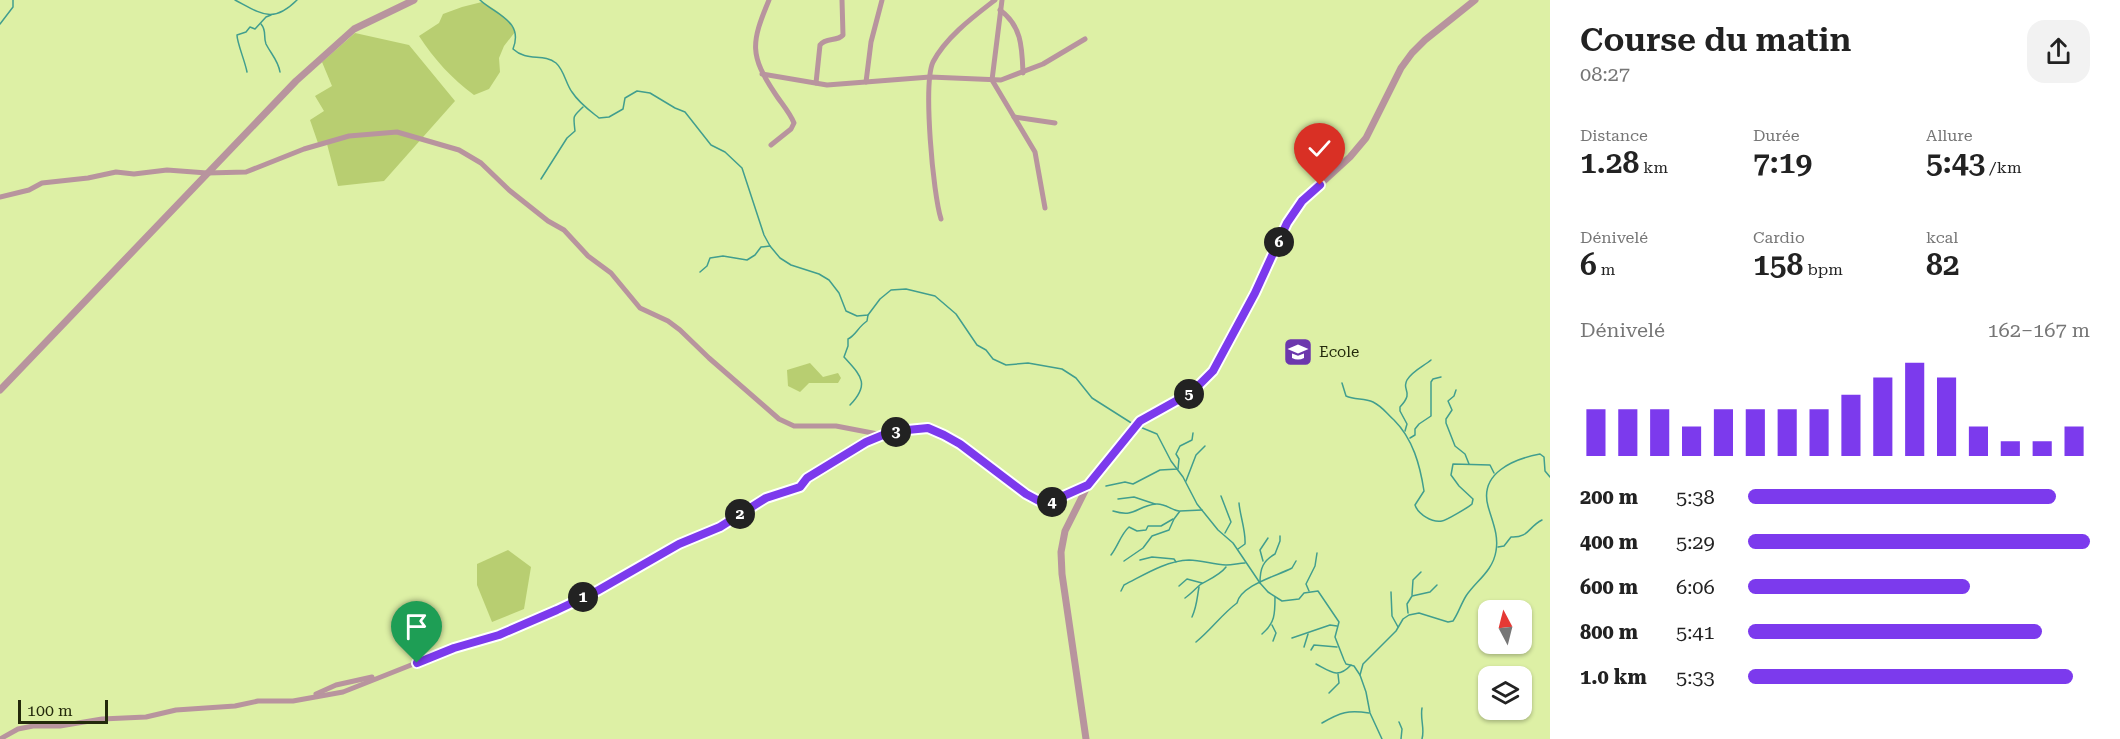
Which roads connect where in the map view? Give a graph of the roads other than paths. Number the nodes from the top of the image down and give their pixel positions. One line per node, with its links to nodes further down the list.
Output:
1 (414, 0): 19 (street)
2 (769, 0): 11 (street)
3 (842, 0): 15 (street)
4 (882, 0): 14 (street)
5 (995, 0): 12 (street)
6 (1002, 0): 8 (street)
7 (1475, 0): 25 (street)
8 (1000, 10): 10 (street); 13 (street)
9 (1085, 39): 10 (street)
10 (1023, 73): 13 (street)
11 (762, 74): 15 (street); 18 (street)
12 (930, 77): 13 (street); 14 (street); 22 (street)
13 (992, 80): 16 (street)
14 (866, 82): 15 (street)
15 (816, 83)
16 (1014, 117): 17 (street); 21 (street)
17 (1055, 123)
18 (771, 145)
19 (207, 173): 20 (street); 23 (street); 24 (street)
20 (0, 197)
21 (1045, 208)
22 (940, 219)
23 (0, 390)
24 (883, 435): 25 (street); 26 (street)
25 (1088, 485): 27 (street)
26 (0, 739)
27 (1086, 739)

